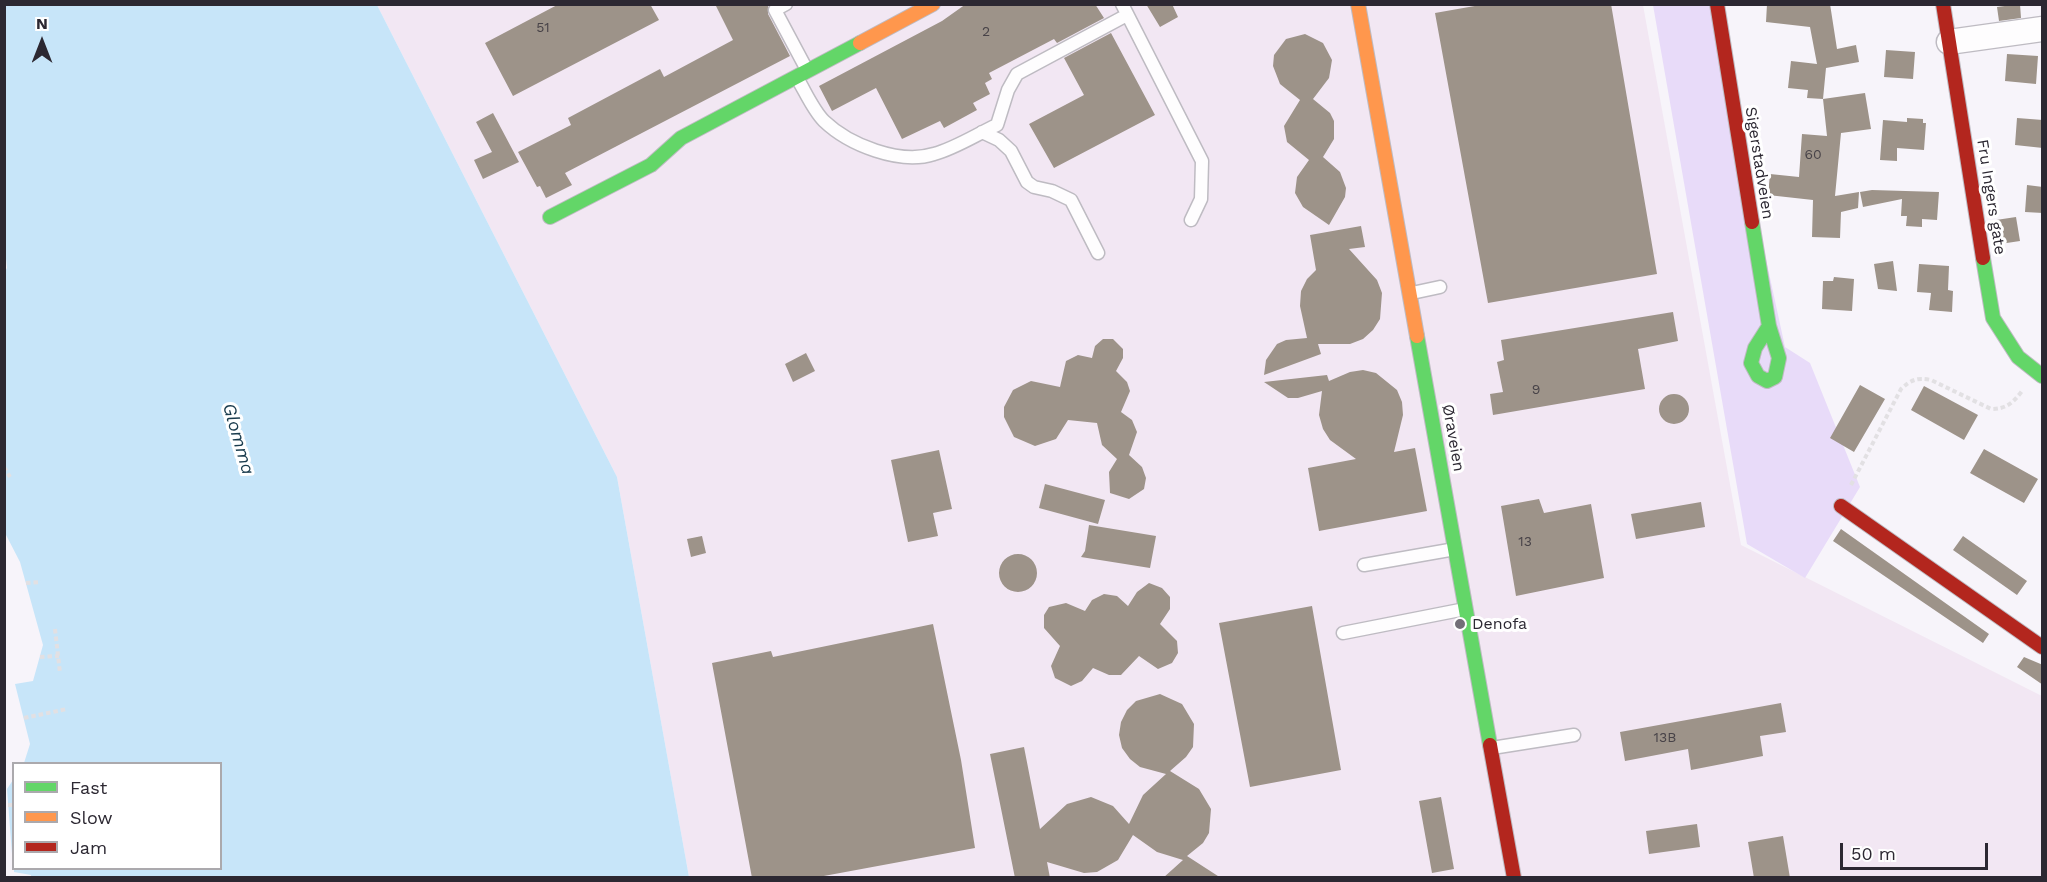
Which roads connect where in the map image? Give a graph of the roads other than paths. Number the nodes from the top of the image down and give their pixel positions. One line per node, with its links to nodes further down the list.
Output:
1 (786, 4): 10 (lane)
2 (933, 4): 7 (street)
3 (1358, 4): 16 (street, Øraveien)
4 (1717, 4): 17 (street, Sigerstadveien)
5 (1943, 4): 9 (street, Fru Ingers gate)
6 (1124, 10): 11 (lane); 13 (lane)
7 (907, 11): 10 (street)
8 (2043, 29): 9 (street)
9 (1949, 42): 18 (street, Fru Ingers gate)
10 (802, 74): 11 (lane); 12 (street)
11 (982, 132): 14 (lane)
12 (550, 217)
13 (1191, 220)
14 (1098, 253)
15 (1440, 287): 16 (lane)
16 (1411, 293): 20 (street, Øraveien)
17 (1769, 326)
18 (2039, 374)
19 (1841, 506): 24 (street)
20 (1456, 549): 21 (lane); 22 (street, Øraveien)
21 (1364, 565)
22 (1467, 609): 23 (lane); 26 (street, Øraveien)
23 (1343, 633)
24 (2043, 647)
25 (1574, 735): 26 (lane)
26 (1491, 748): 27 (street, Øraveien)
27 (1514, 878)

